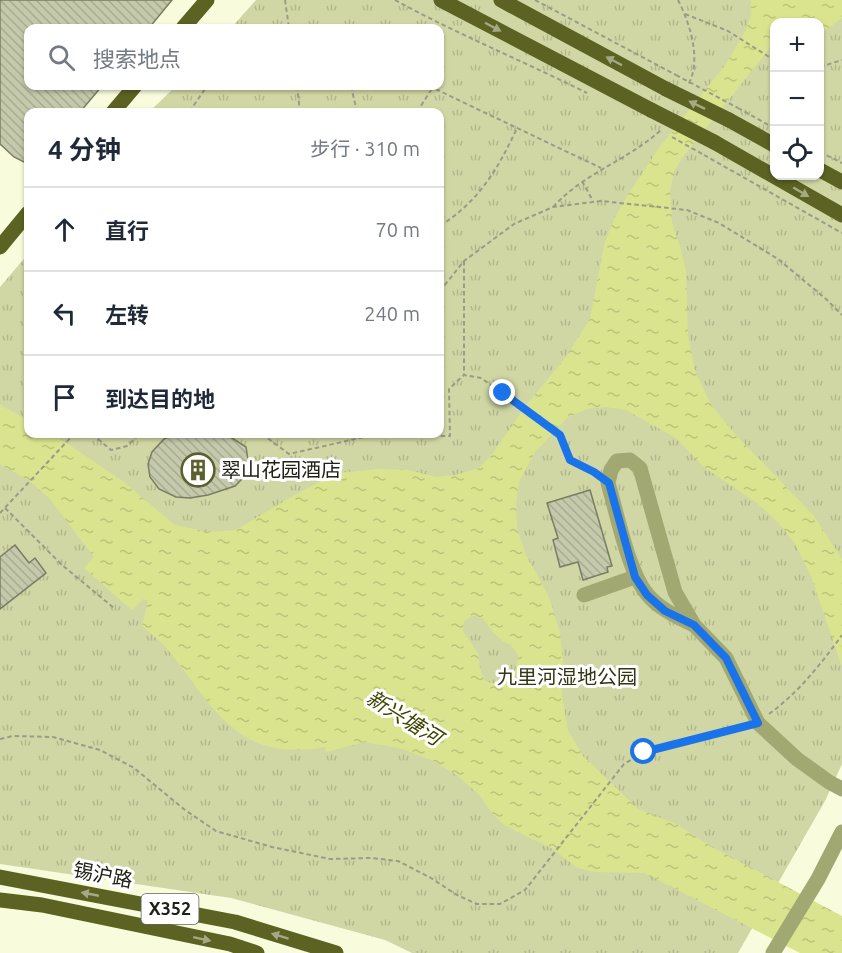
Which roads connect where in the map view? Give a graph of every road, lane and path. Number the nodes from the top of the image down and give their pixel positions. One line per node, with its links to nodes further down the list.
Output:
1 (207, 0): 8 (main road)
2 (285, 0): 9 (path)
3 (395, 0): 10 (path)
4 (441, 0): 39 (main road, one-way to 39, bridge)
5 (501, 0): 27 (main road, one-way to 5, bridge)
6 (535, 0): 27 (path, bridge)
7 (685, 14): 12 (path)
8 (186, 24)
9 (288, 24)
10 (439, 24)
11 (444, 26): 21 (path)
12 (770, 58)
13 (842, 60): 14 (path)
14 (824, 65)
15 (132, 90): 22 (main road)
16 (204, 90): 23 (path)
17 (297, 90): 24 (path)
18 (352, 90): 25 (path)
19 (431, 90): 26 (path)
20 (439, 90): 30 (path)
21 (590, 95)
22 (116, 108)
23 (192, 108)
24 (300, 108)
25 (356, 108)
26 (420, 108)
27 (734, 114): 29 (path); 31 (main road)
28 (653, 127): 42 (path, bridge)
29 (770, 127)
30 (517, 128): 34 (path); 41 (path)
31 (770, 142)
32 (824, 154): 33 (path)
33 (842, 163)
34 (601, 168)
35 (824, 173): 37 (main road)
36 (582, 181): 38 (path)
37 (842, 182)
38 (593, 201): 44 (path); 46 (path)
39 (842, 215)
40 (24, 218): 43 (main road)
41 (444, 223)
42 (842, 233)
43 (0, 248)
44 (464, 261): 45 (path); 47 (path)
45 (444, 286)
46 (842, 315)
47 (464, 375): 48 (path); 54 (path)
48 (444, 436)
49 (70, 438): 55 (path)
50 (97, 438): 51 (path)
51 (136, 438)
52 (267, 438): 53 (path)
53 (361, 438)
54 (609, 483): 57 (street); 60 (street)
55 (5, 508): 56 (path); 59 (path)
56 (0, 513)
57 (635, 577): 58 (street); 60 (street)
58 (584, 595)
59 (114, 609)
60 (694, 625): 62 (street)
61 (842, 635): 62 (path)
62 (758, 723): 63 (path); 64 (street)
63 (0, 739)
64 (842, 789)
65 (842, 832): 70 (street)
66 (0, 877): 69 (main road, 锡沪路 / X352, one-way to 66)
67 (0, 900): 68 (main road, X352, one-way to 68)
68 (257, 953)
69 (336, 953)
70 (773, 953)

